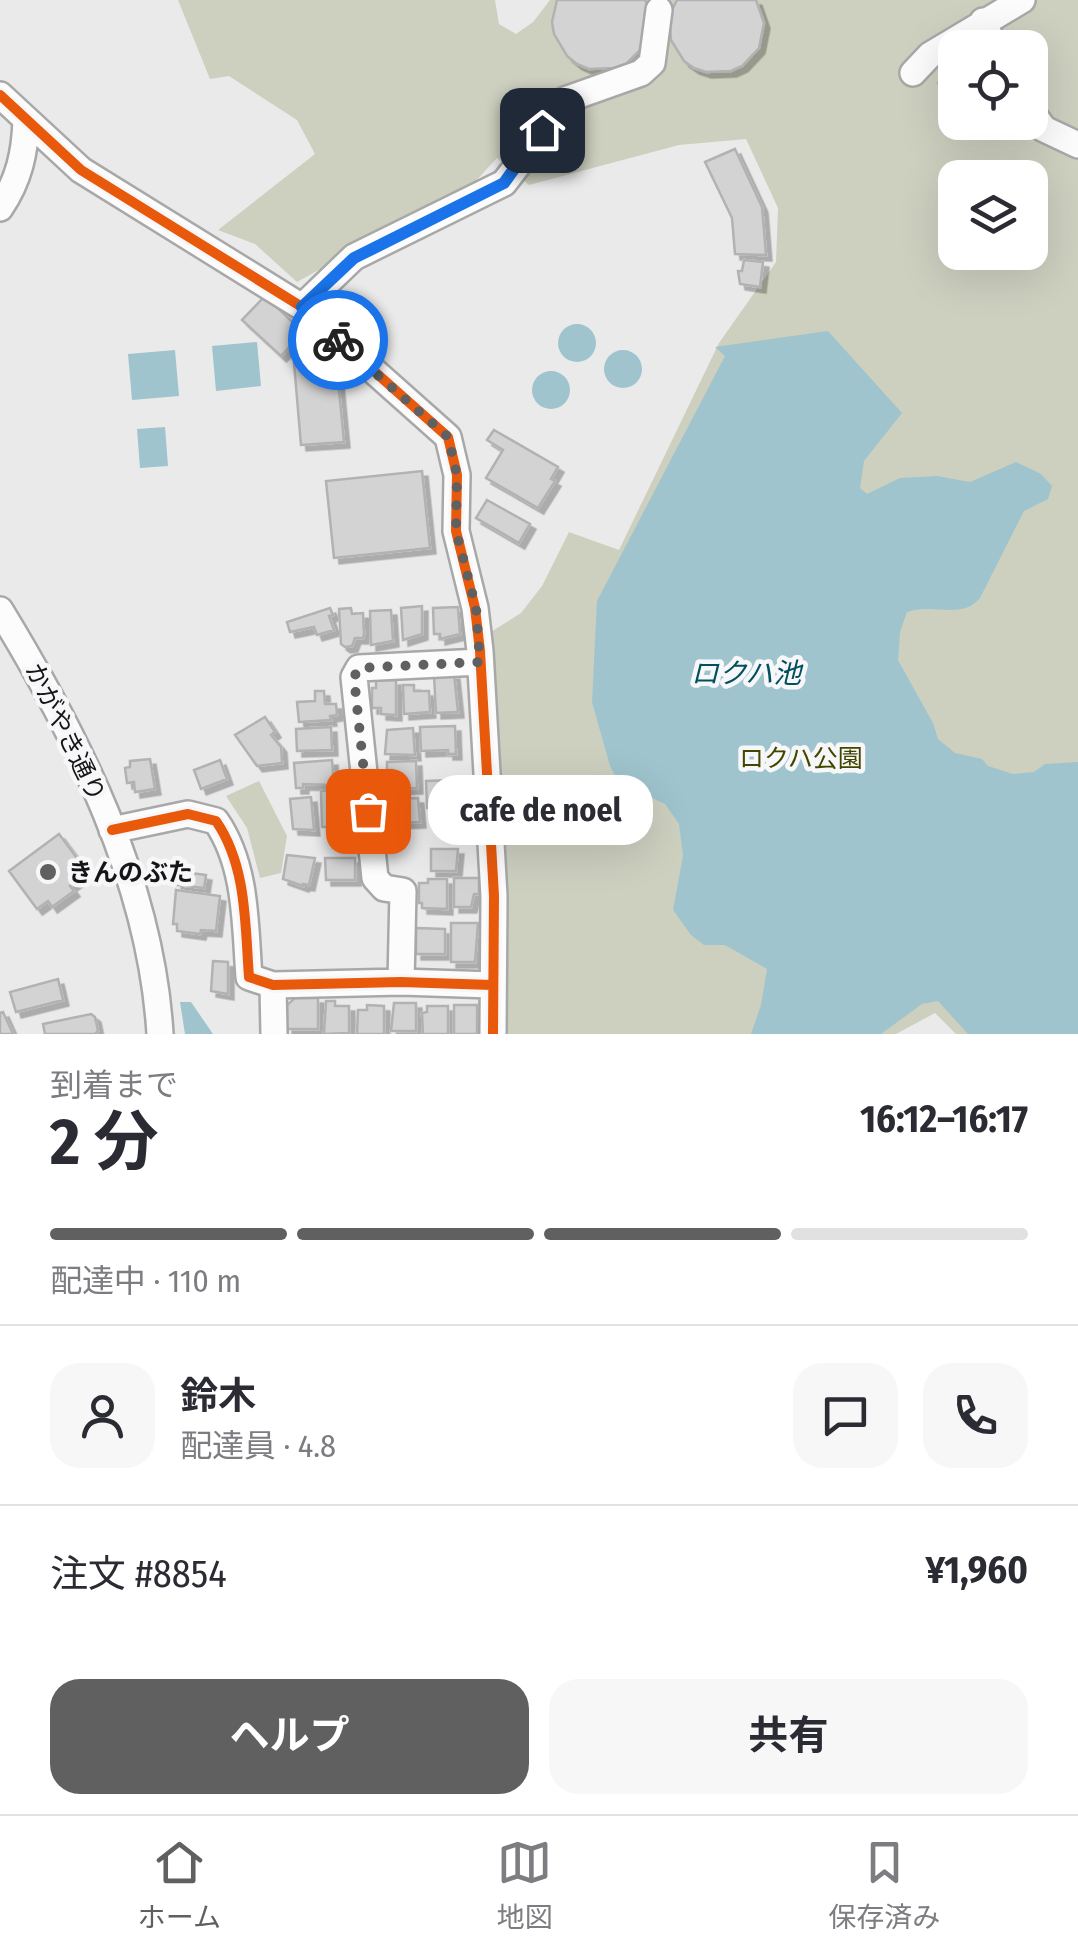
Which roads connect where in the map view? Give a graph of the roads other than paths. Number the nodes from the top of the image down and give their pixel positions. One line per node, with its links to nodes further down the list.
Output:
1 (1022, 0): 3 (street)
2 (659, 10): 11 (street)
3 (983, 21): 4 (street); 5 (street)
4 (987, 30)
5 (913, 72)
6 (0, 95): 7 (street)
7 (26, 120): 10 (street); 11 (street)
8 (1048, 131): 9 (street)
9 (1078, 144)
10 (0, 208)
11 (302, 307): 13 (street)
12 (0, 610): 14 (street, かがやき通り)
13 (480, 662): 15 (street); 16 (street)
14 (112, 830): 17 (street); 18 (street, かがやき通り)
15 (401, 982): 16 (street); 17 (street)
16 (492, 984): 20 (street)
17 (273, 985): 19 (street)
18 (160, 1034)
19 (274, 1034)
20 (493, 1034)

